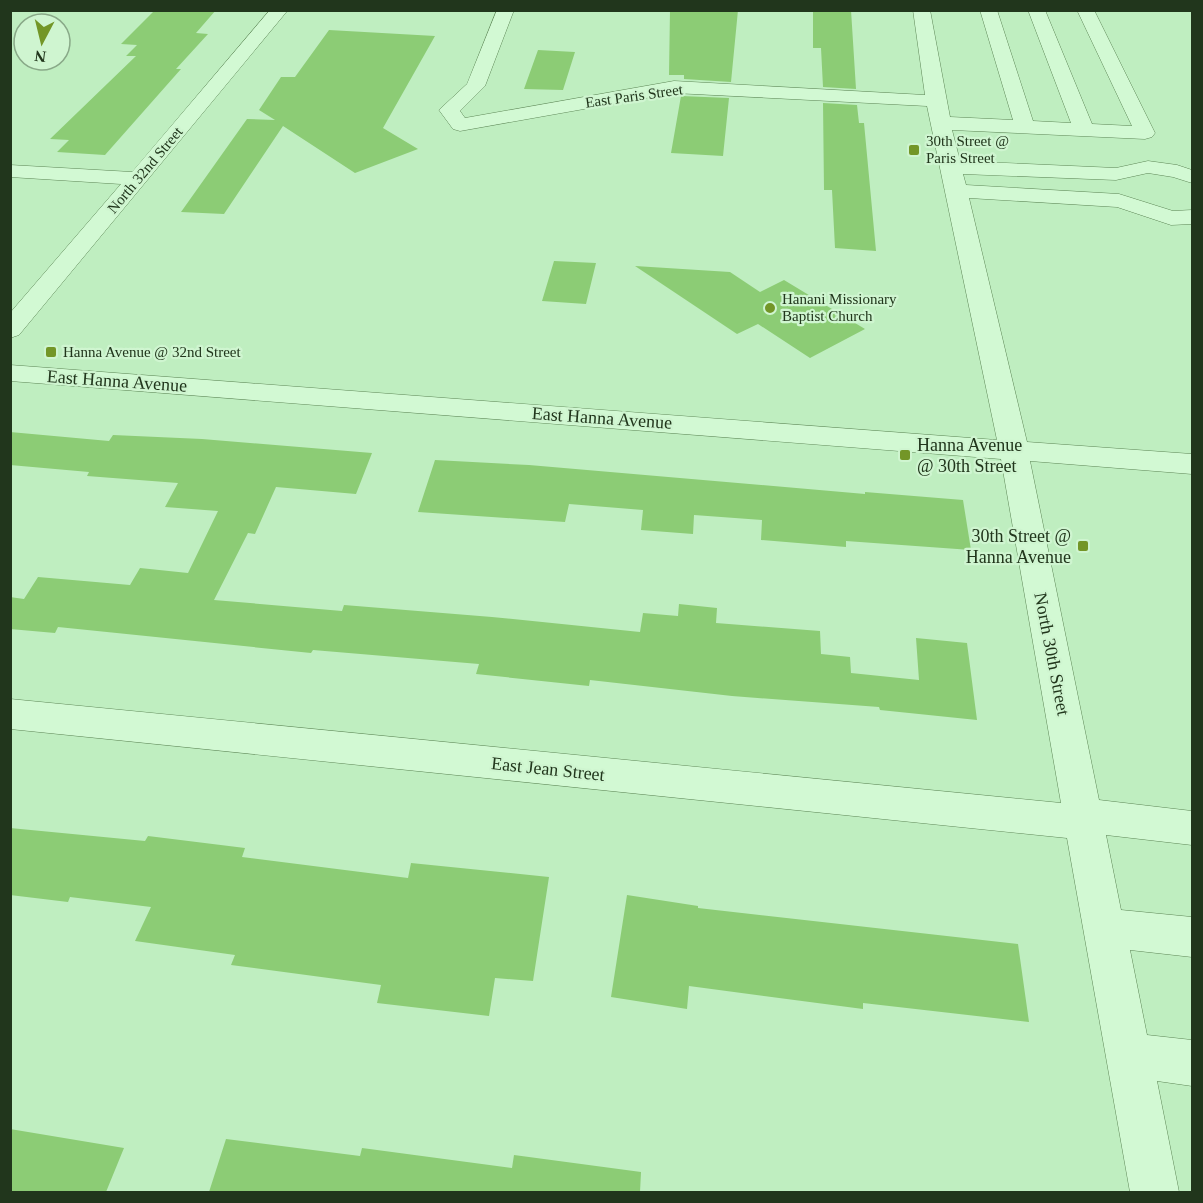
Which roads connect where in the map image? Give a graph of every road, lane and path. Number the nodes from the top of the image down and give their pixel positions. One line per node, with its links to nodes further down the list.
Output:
1 (280, 10): 13 (street, North 32nd Street)
2 (506, 10): 7 (street, East Paris Street)
3 (921, 10): 7 (street, North 30th Street)
4 (988, 10): 8 (street)
5 (1036, 10): 9 (street)
6 (1085, 10): 9 (street)
7 (939, 112): 8 (street); 10 (street, North 30th Street)
8 (1025, 127): 9 (street)
9 (1084, 130)
10 (951, 167): 12 (street); 14 (street, North 30th Street)
11 (10, 171): 13 (street)
12 (1192, 177)
13 (138, 179): 16 (street, North 32nd Street)
14 (957, 191): 15 (street); 18 (street, North 30th Street)
15 (1192, 217)
16 (10, 330)
17 (10, 373): 18 (street, East Hanna Avenue)
18 (1014, 450): 19 (street, East Hanna Avenue); 21 (street, North 30th Street)
19 (1192, 464)
20 (10, 714): 21 (street, East Jean Street)
21 (1084, 819): 22 (street, East Jean Street); 23 (street, North 30th Street)
22 (1192, 828)
23 (1105, 928): 24 (street); 25 (street, North 30th Street)
24 (1192, 937)
25 (1129, 1055): 26 (street); 27 (street, North 30th Street)
26 (1192, 1064)
27 (1155, 1192)

